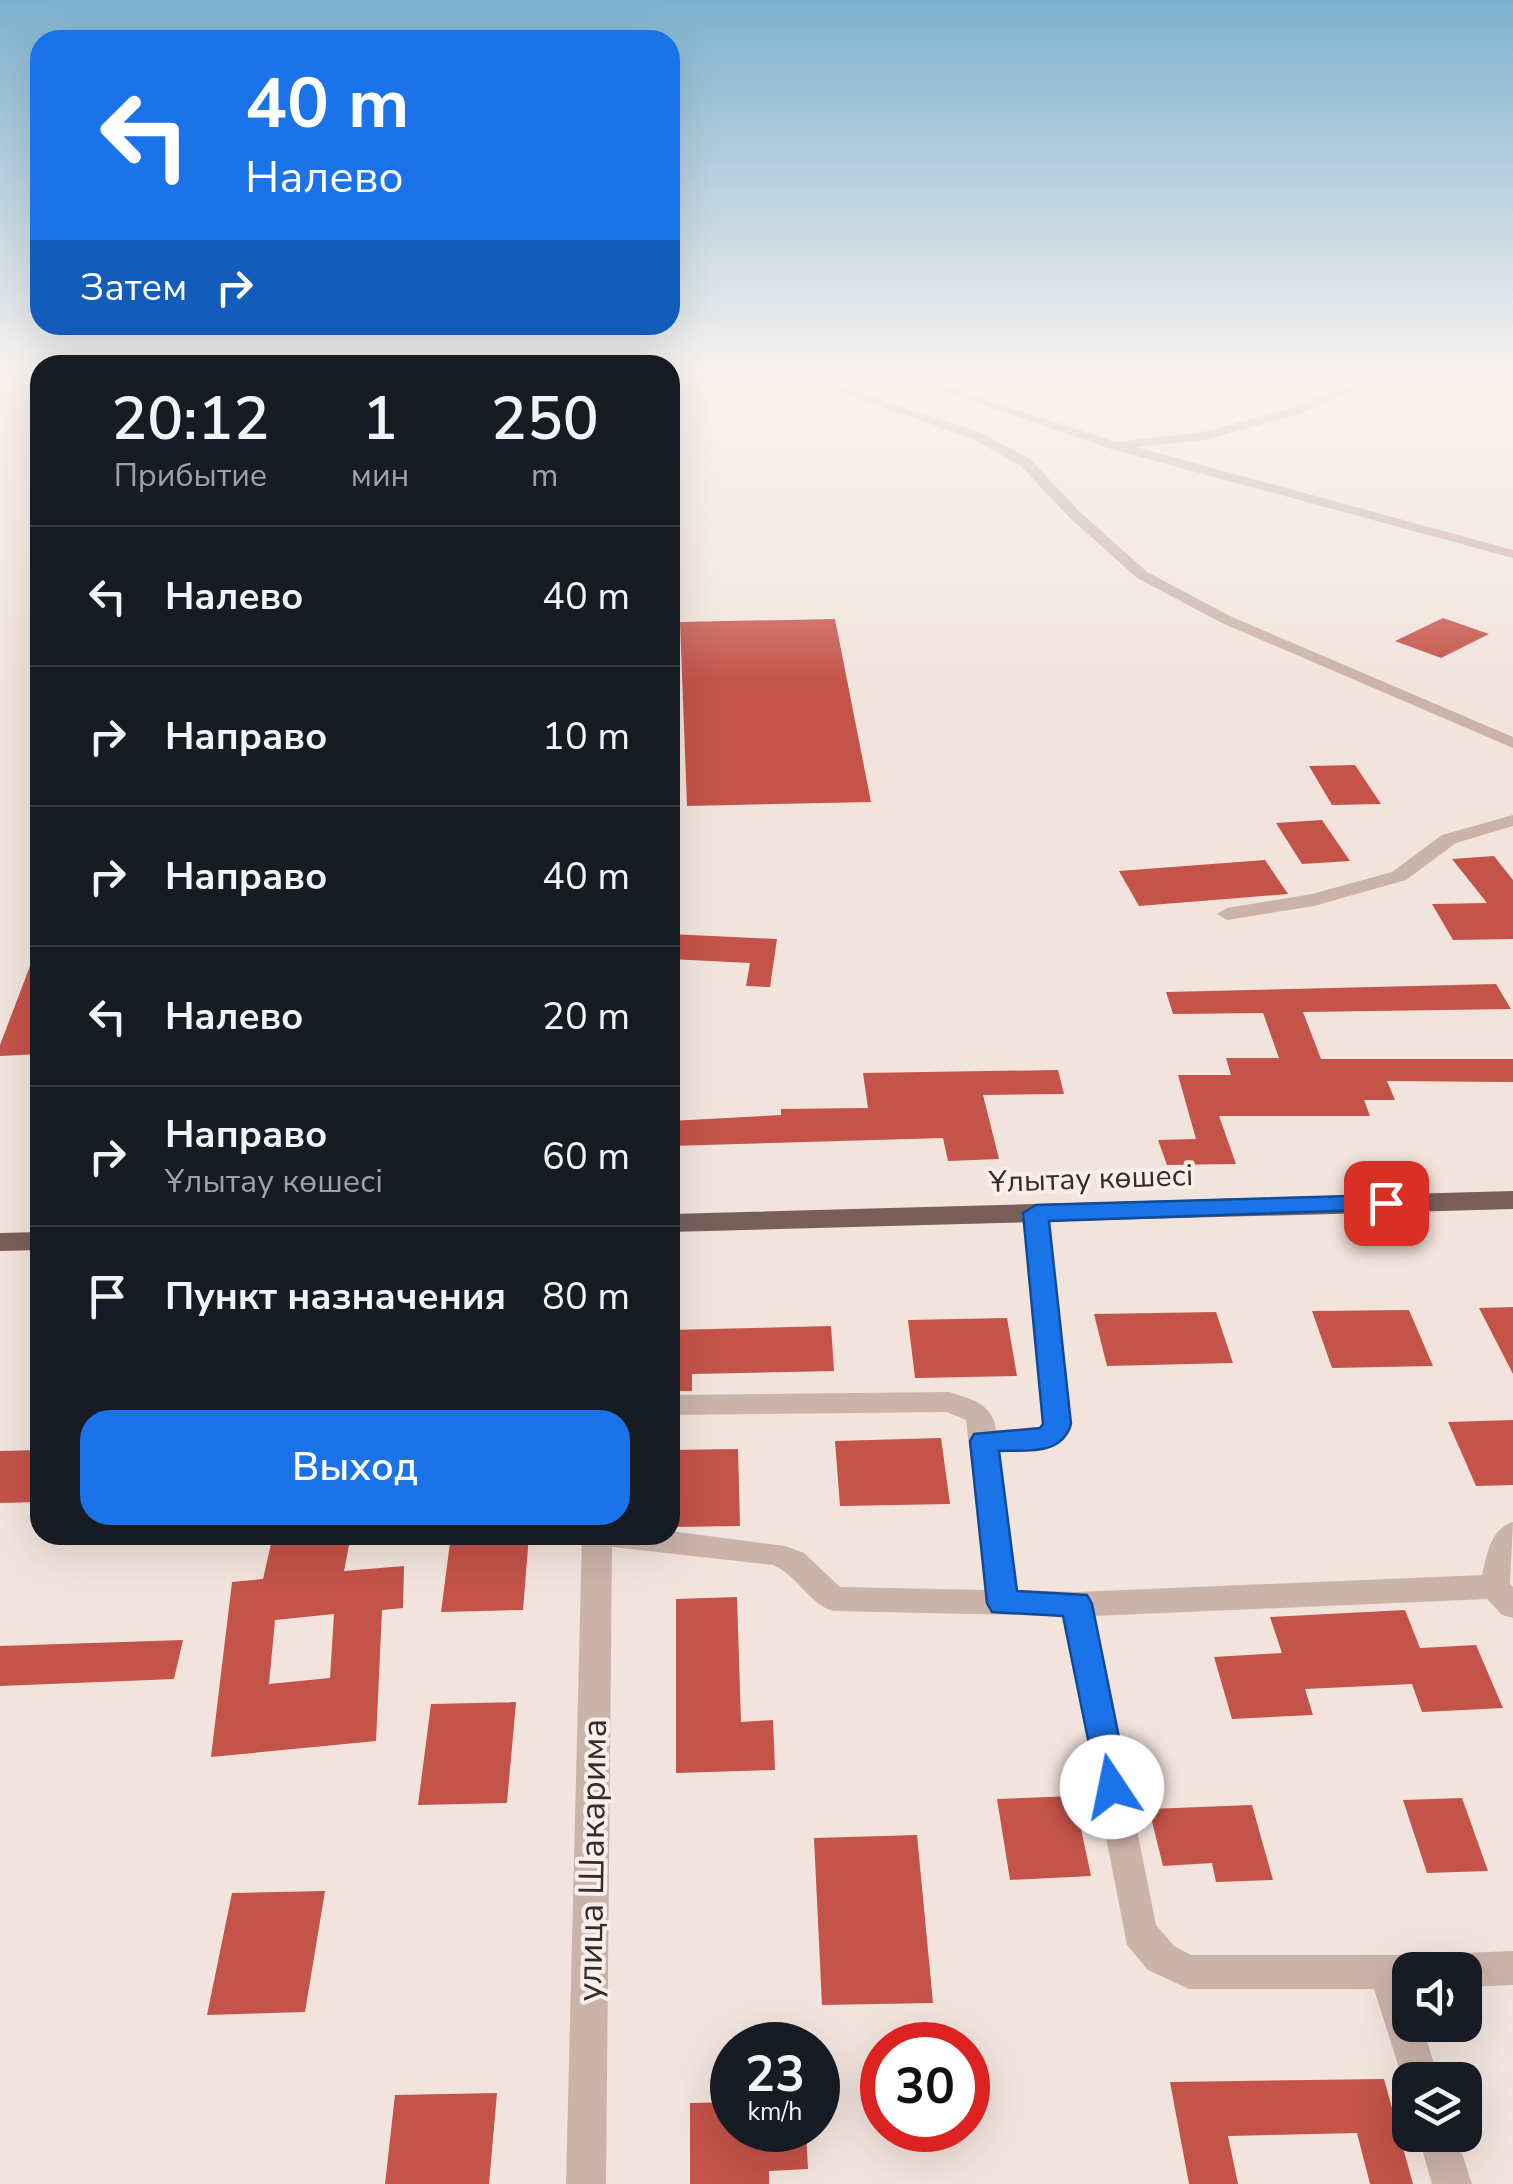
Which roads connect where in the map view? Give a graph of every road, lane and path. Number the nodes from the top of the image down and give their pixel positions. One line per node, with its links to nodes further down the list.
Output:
1 (1042, 480): 4 (street)
2 (1240, 480): 3 (street)
3 (1513, 554)
4 (1513, 743)
5 (1513, 820): 6 (street)
6 (1227, 914)
7 (1513, 1200): 8 (main road, Ұлытау көшесі)
8 (1036, 1213): 9 (main road, Ұлытау көшесі); 13 (street)
9 (680, 1223)
10 (30, 1241): 11 (main road)
11 (0, 1242)
12 (680, 1405): 13 (street)
13 (984, 1441): 18 (street)
14 (1513, 1533): 17 (street)
15 (680, 1543): 18 (street)
16 (598, 1545): 24 (street, улица Шакарима)
17 (1503, 1597): 19 (street)
18 (1003, 1603): 19 (street)
19 (1076, 1604): 22 (street)
20 (1513, 1968): 21 (street)
21 (1482, 1969)
22 (1392, 1972)
23 (1442, 2152): 25 (street)
24 (586, 2184)
25 (1452, 2184)

